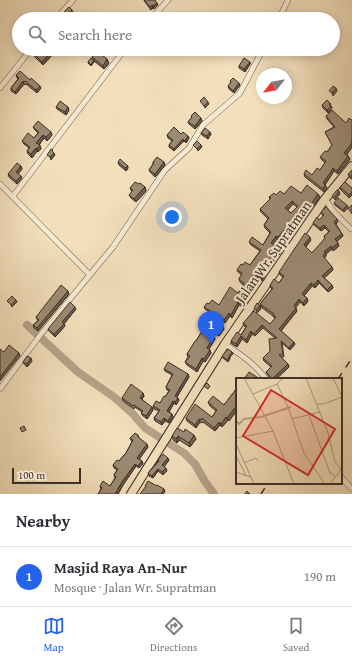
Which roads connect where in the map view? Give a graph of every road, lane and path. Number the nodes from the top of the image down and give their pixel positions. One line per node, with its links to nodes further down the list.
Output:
1 (73, 0): 4 (street)
2 (168, 0): 5 (street)
3 (288, 0): 6 (street)
4 (62, 12)
5 (157, 12)
6 (282, 12)
7 (25, 56): 10 (street)
8 (120, 56): 13 (street)
9 (259, 56): 16 (street)
10 (0, 88)
11 (352, 166): 14 (main road, Jalan Wr. Supratman)
12 (0, 184): 13 (street)
13 (13, 196): 16 (street)
14 (325, 199): 15 (street); 17 (main road, Jalan Wr. Supratman)
15 (351, 229)
16 (90, 274): 19 (street)
17 (225, 344): 18 (street); 22 (main road, Jalan Wr. Supratman)
18 (265, 378)
19 (0, 390)
20 (342, 478): 21 (street)
21 (352, 489)
22 (131, 494)

